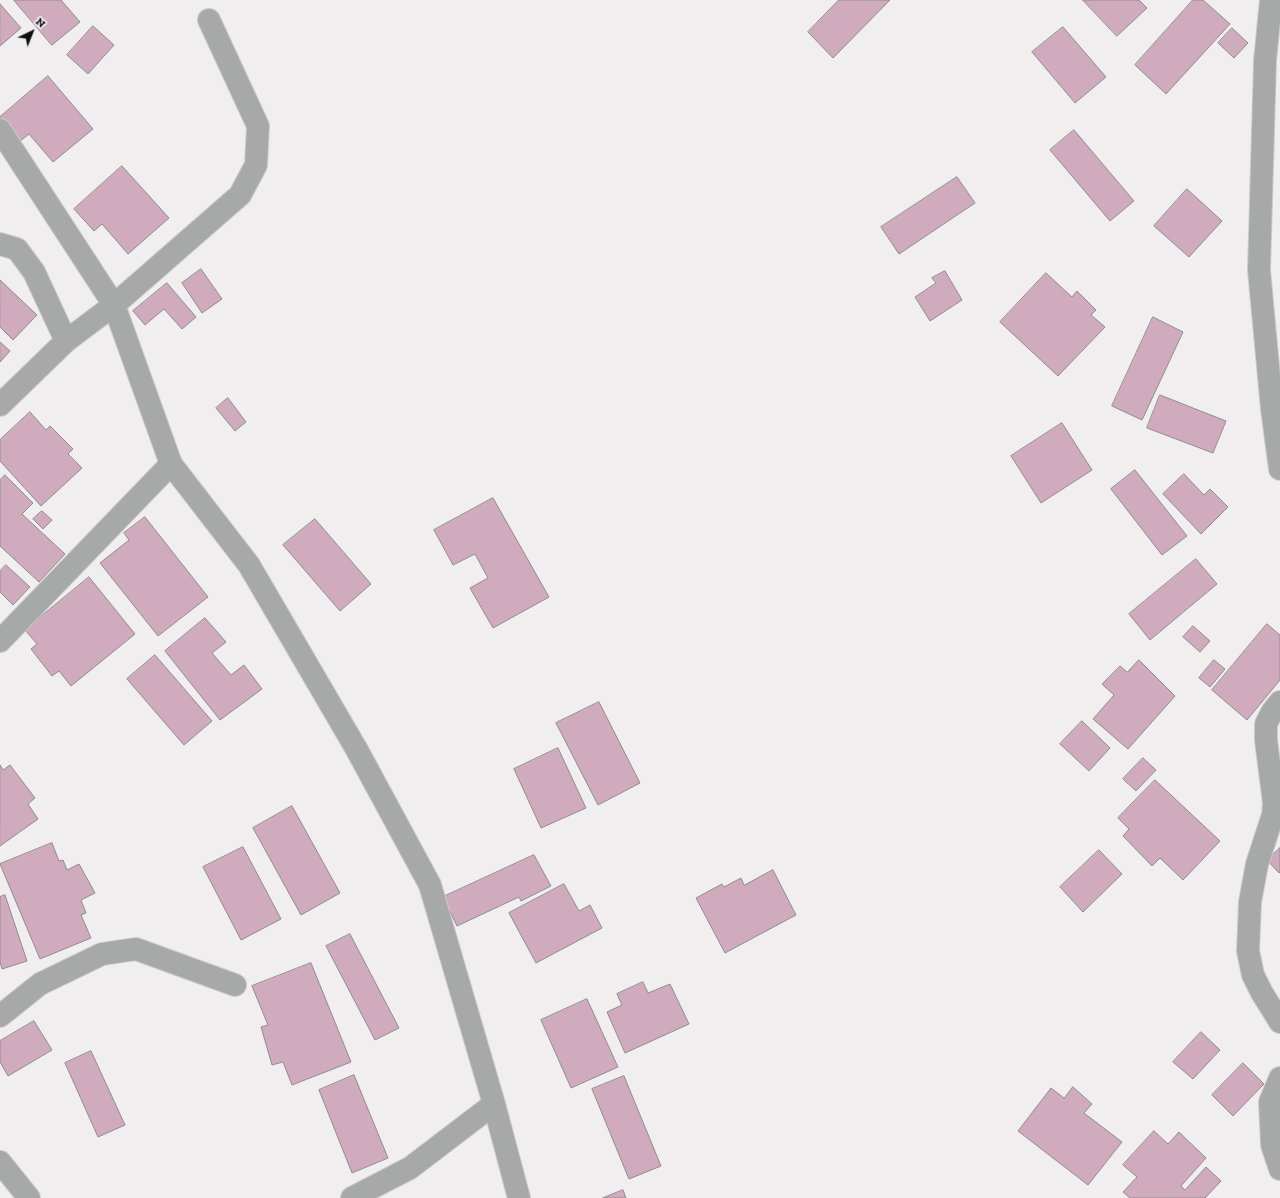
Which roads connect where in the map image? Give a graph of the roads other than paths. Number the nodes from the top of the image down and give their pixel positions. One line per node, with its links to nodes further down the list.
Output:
1 (1271, 0): 9 (street)
2 (209, 20): 5 (street)
3 (0, 130): 5 (street)
4 (0, 244): 6 (street)
5 (114, 305): 6 (street); 8 (street)
6 (66, 342): 7 (street)
7 (0, 405)
8 (170, 464): 10 (street); 16 (street)
9 (1280, 469)
10 (0, 641)
11 (1280, 702): 14 (street)
12 (235, 985): 13 (street)
13 (0, 1016)
14 (1280, 1022)
15 (1280, 1078): 18 (street)
16 (494, 1104): 20 (street); 21 (street)
17 (0, 1162): 19 (street)
18 (1280, 1169)
19 (29, 1198)
20 (352, 1198)
21 (519, 1198)

